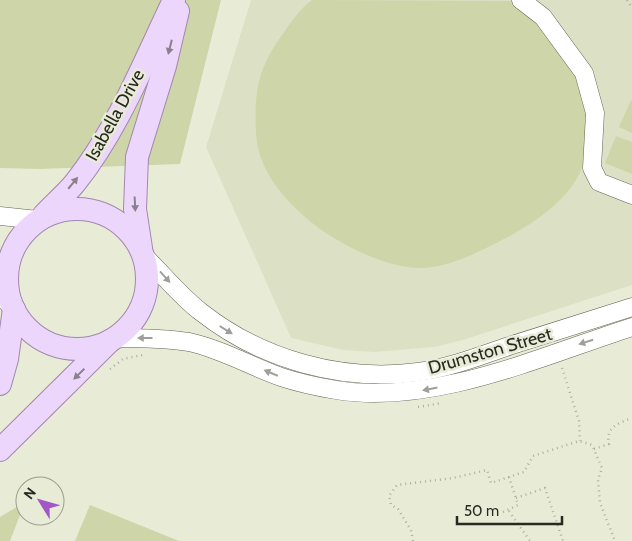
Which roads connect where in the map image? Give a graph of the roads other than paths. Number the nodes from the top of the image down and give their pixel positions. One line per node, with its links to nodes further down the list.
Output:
1 (174, 0): 6 (main road, Isabella Drive, one-way to 1)
2 (181, 0): 7 (main road, Isabella Drive, one-way to 7)
3 (521, 0): 4 (street)
4 (632, 195)
5 (0, 216): 6 (street)
6 (39, 220): 7 (main road); 8 (main road)
7 (142, 252): 9 (street, Drumston Street, one-way to 9); 11 (main road)
8 (9, 304): 11 (main road); 12 (main road)
9 (632, 307)
10 (632, 326): 11 (street, Drumston Street, one-way to 11)
11 (113, 338): 13 (main road, one-way to 13)
12 (0, 384)
13 (0, 450)

